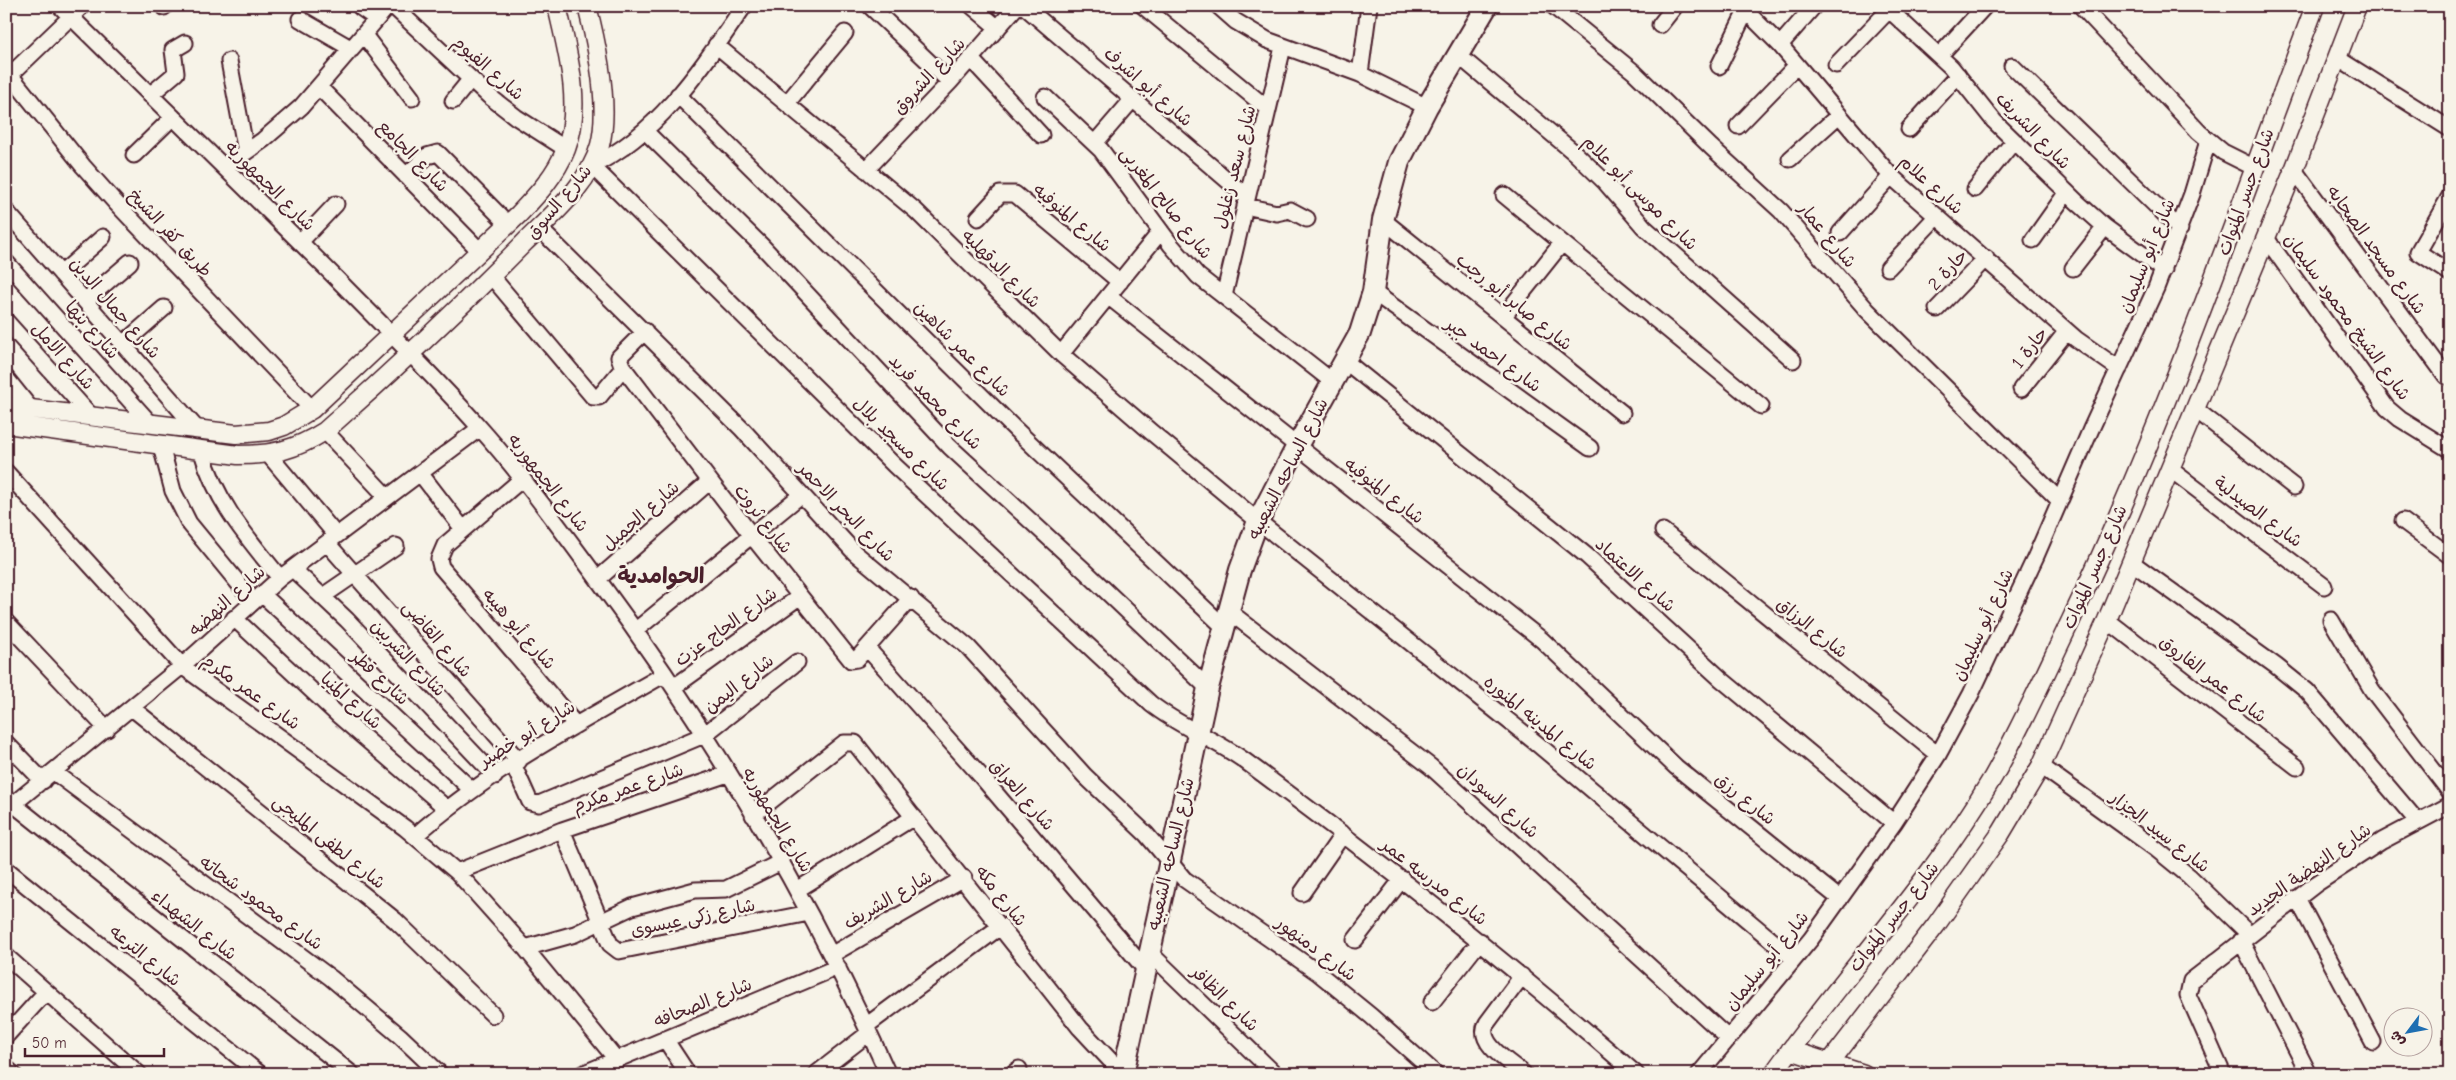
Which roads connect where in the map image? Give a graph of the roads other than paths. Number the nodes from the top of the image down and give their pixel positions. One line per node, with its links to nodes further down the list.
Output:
1 (388, 6): 25 (street)
2 (392, 6): 47 (street, شارع الفيوم)
3 (556, 6): 69 (street, شارع السوق)
4 (587, 6): 73 (street, شارع السوق)
5 (744, 6): 31 (street)
6 (870, 6): 48 (street)
7 (972, 6): 27 (street)
8 (1143, 6): 58 (street)
9 (1218, 6): 33 (street)
10 (1369, 6): 44 (street)
11 (1488, 6): 35 (main road, شارع الساحه الشعبيه)
12 (1553, 6): 161 (street, شارع عمار)
13 (1676, 6): 26 (street)
14 (1814, 6): 32 (street)
15 (1985, 6): 36 (street)
16 (2081, 6): 67 (street)
17 (2315, 6): 75 (street, شارع جسر المنوات)
18 (2357, 6): 38 (street, شارع جسر المنوات)
19 (360, 7): 25 (street)
20 (1016, 7): 27 (street, شارع الشروق); 54 (street, شارع أبو اشرف)
21 (1887, 8): 36 (street, شارع الشريف); 41 (street)
22 (1744, 9): 32 (street, شارع علام); 42 (street)
23 (71, 10): 46 (street); 50 (street, شارع الجمهوريه)
24 (300, 19): 34 (street)
25 (377, 19): 29 (street)
26 (1660, 25)
27 (998, 28): 37 (street, شارع الشروق)
28 (844, 32): 56 (street)
29 (364, 34): 34 (street); 53 (street)
30 (185, 43): 50 (street)
31 (716, 45): 51 (street); 56 (street, شارع الدقهليه)
32 (1780, 45): 40 (street, شارع علام)
33 (1283, 47): 44 (street); 58 (street, شارع سعد زغلول)
34 (352, 49): 49 (street)
35 (1458, 55): 57 (main road, شارع الساحه الشعبيه); 127 (street, شارع موسى أبو علام)
36 (1939, 56): 45 (street, شارع الشريف)
37 (972, 58): 48 (street, شارع الشروق); 65 (street)
38 (2337, 58): 63 (street); 77 (street, شارع جسر المنوات)
39 (228, 61): 70 (street)
40 (1797, 65): 59 (street, شارع علام); 61 (street)
41 (1836, 65)
42 (1720, 66)
43 (2012, 66): 94 (street)
44 (1360, 74): 57 (street)
45 (1958, 75): 62 (street); 66 (street, شارع الشريف)
46 (8, 77): 138 (street, طريق كفر الشيخ)
47 (470, 80): 55 (street); 69 (street, شارع الفيوم)
48 (950, 82): 76 (street, شارع الشروق)
49 (319, 87): 70 (street); 78 (street, شارع الجامع)
50 (150, 94): 60 (street, شارع الجمهوريه)
51 (678, 95): 64 (street); 181 (street, شارع عمر شاهين)
52 (1045, 97): 68 (street, شارع صالح المغربى)
53 (412, 98)
54 (1133, 99): 68 (street); 84 (street, شارع أبو اشرف)
55 (452, 101)
56 (787, 103): 76 (street, شارع الدقهليه)
57 (1427, 107): 90 (main road, شارع الساحه الشعبيه)
58 (1268, 109): 84 (street, شارع سعد زغلول)
59 (1839, 116): 72 (street); 79 (street, شارع علام)
60 (173, 117): 71 (street); 74 (street, شارع الجمهوريه)
61 (1738, 126)
62 (1909, 129)
63 (2450, 130)
64 (646, 132): 73 (street); 191 (street, شارع محمد فريد)
65 (1040, 135)
66 (2014, 141): 80 (street); 81 (street, شارع الشريف)
67 (2208, 141): 75 (street); 94 (street, شارع أبو سليمان)
68 (1095, 143): 95 (street, شارع صالح المغربى)
69 (566, 149): 91 (street, شارع السوق)
70 (246, 152): 74 (street)
71 (134, 155)
72 (1790, 159)
73 (592, 166): 93 (street, شارع السوق); 197 (street, شارع مسجد بلال)
74 (225, 167): 100 (street, شارع الجمهوريه)
75 (2255, 168): 248 (street, شارع جسر المنوات)
76 (866, 170): 126 (street, شارع الدقهليه)
77 (2294, 170): 98 (street, شارع جسر المنوات); 131 (street, شارع مسجد الصحابه)
78 (406, 176): 91 (street); 102 (street, شارع الجامع)
79 (1891, 176): 87 (street, شارع علام); 96 (street)
80 (1975, 189)
81 (2067, 192): 92 (street, شارع الشريف); 99 (street)
82 (1504, 195): 101 (street)
83 (2450, 196): 109 (street)
84 (1246, 201): 89 (street); 115 (street, شارع سعد زغلول)
85 (336, 204): 100 (street)
86 (6, 210): 110 (street, شارع جمال الدين)
87 (1937, 216): 103 (street, شارع علام); 106 (street)
88 (978, 218): 112 (street, شارع المنوفيه)
89 (1307, 219)
90 (1383, 220): 113 (main road, شارع الساحه الشعبيه); 119 (street, شارع صابر أبو رجب)
91 (508, 224): 102 (street, شارع السوق)
92 (2105, 227): 107 (street); 108 (street, شارع الشريف)
93 (539, 228): 111 (street, شارع السوق); 121 (street, شارع البحر الاحمر)
94 (2180, 229): 108 (street, شارع أبو سليمان)
95 (1161, 231): 112 (street); 115 (street, شارع صالح المغربى)
96 (1840, 234)
97 (103, 236): 110 (street)
98 (2266, 238): 139 (street, شارع جسر المنوات); 150 (street, شارع الشيخ محمود سليمان)
99 (2033, 240)
100 (300, 242): 123 (street, شارع الجمهوريه)
101 (1562, 242): 119 (street); 136 (street)
102 (480, 251): 123 (street, شارع السوق)
103 (1986, 258): 118 (street, حارة 2); 122 (street, شارع علام)
104 (6, 262): 142 (street, شارع بنها)
105 (130, 262): 116 (street)
106 (1888, 268)
107 (2073, 268)
108 (2164, 270): 130 (street, شارع أبو سليمان)
109 (2450, 273)
110 (61, 274): 116 (street, شارع جمال الدين)
111 (492, 277): 125 (street, شارع السوق); 129 (street)
112 (1120, 282): 114 (street)
113 (1373, 292): 128 (main road, شارع الساحه الشعبيه); 149 (street, شارع احمد جبر)
114 (1108, 296): 126 (street); 148 (street, شارع المنوفيه)
115 (1224, 296): 133 (street, شارع صالح المغربى)
116 (85, 301): 124 (street, شارع جمال الدين)
117 (164, 308): 124 (street)
118 (1937, 309)
119 (1504, 317): 140 (street, شارع صابر أبو رجب)
120 (6, 321): 141 (street, شارع الامل)
121 (644, 331): 129 (street); 159 (street, شارع البحر الاحمر)
122 (2067, 331): 130 (street, شارع علام); 134 (street, حارة 1)
123 (392, 335): 125 (street, شارع الجمهوريه); 138 (street, شارع السوق)
124 (123, 344): 145 (street, شارع جمال الدين)
125 (410, 353): 144 (street, شارع الجمهوريه); 146 (street, شارع السوق)
126 (1061, 354): 162 (street, شارع الدقهليه)
127 (1793, 360)
128 (1345, 361): 133 (main road, شارع الساحه الشعبيه); 214 (street, شارع الاعتماد)
129 (623, 368): 157 (street, شارع ثروت)
130 (2119, 369): 161 (street, شارع أبو سليمان)
131 (2446, 376)
132 (6, 378): 137 (street)
133 (1333, 382): 148 (main road, شارع الساحه الشعبيه)
134 (2022, 389)
135 (6, 406): 137 (street, شارع السوق)
136 (1761, 406)
137 (30, 408): 141 (street, شارع السوق)
138 (312, 409): 145 (street, شارع السوق)
139 (2195, 409): 153 (street, شارع جسر المنوات); 158 (street)
140 (1622, 413)
141 (92, 417): 142 (street, شارع السوق)
142 (150, 423): 145 (street, شارع السوق)
143 (6, 424): 147 (street, شارع السوق)
144 (480, 428): 155 (street, شارع النهضه); 156 (street, شارع الجمهوريه)
145 (197, 429)
146 (325, 431): 152 (street, شارع السوق); 160 (street)
147 (161, 446): 151 (street, شارع السوق); 177 (street, شارع قطر)
148 (1296, 446): 162 (main road, شارع الساحه الشعبيه); 193 (street, شارع المنوفيه)
149 (1590, 448)
150 (2450, 450)
151 (202, 452): 152 (street, شارع السوق); 173 (street)
152 (268, 454): 167 (street, شارع القاضى)
153 (2170, 470): 170 (street, شارع جسر المنوات); 175 (street, شارع الصيدلية)
154 (6, 472): 188 (street, شارع عمر مكرم)
155 (420, 473): 160 (street, شارع النهضه); 164 (street)
156 (522, 479): 164 (street); 174 (street, شارع الجمهوريه)
157 (710, 481): 166 (street, شارع ثروت); 174 (street, شارع الجميل)
158 (2294, 487)
159 (801, 495): 166 (street); 179 (street, شارع البحر الاحمر)
160 (387, 498): 167 (street, شارع النهضه)
161 (2060, 501): 199 (street, شارع أبو سليمان)
162 (1258, 521): 181 (main road, شارع الساحه الشعبيه); 236 (street, شارع المدينه المنوره)
163 (2403, 521): 169 (street)
164 (463, 529): 194 (street, شارع أبو هيبه)
165 (1663, 531): 199 (street, شارع الرزاق)
166 (752, 536): 178 (street, شارع ثروت); 185 (street)
167 (332, 539): 171 (street, شارع النهضه); 172 (street, شارع القاضى)
168 (396, 546): 172 (street)
169 (2450, 556)
170 (2131, 562): 182 (street, شارع جسر المنوات); 213 (street)
171 (293, 569): 173 (street, شارع النهضه); 176 (street, شارع الشربين)
172 (355, 575): 176 (street); 200 (street, شارع القاضى)
173 (280, 578): 177 (street, شارع النهضه)
174 (598, 579): 185 (street, شارع الجمهوريه)
175 (2324, 586)
176 (322, 596): 204 (street, شارع الشربين)
177 (258, 597): 180 (street, شارع النهضه); 206 (street, شارع قطر)
178 (799, 597): 186 (street, شارع ثروت); 190 (street, شارع الحاج عزت)
179 (911, 598): 186 (street, شارع ثروت); 218 (street, شارع البحر الاحمر)
180 (234, 618): 188 (street, شارع النهضه); 210 (street, شارع المنيا)
181 (1225, 618): 191 (main road, شارع الساحه الشعبيه); 245 (street, شارع السودان)
182 (2107, 620): 201 (street, شارع جسر المنوات); 202 (street, شارع عمر الفاروق)
183 (2331, 620): 207 (street)
184 (6, 622): 195 (street)
185 (636, 630): 189 (street, شارع الجمهوريه)
186 (866, 648): 237 (street, شارع العراق)
187 (797, 662): 196 (street, شارع اليمن)
188 (182, 666): 192 (street, شارع النهضه); 217 (street, شارع عمر مكرم)
189 (665, 674): 190 (street, شارع الجمهوريه); 194 (street, شارع أبو خضير)
190 (674, 687): 196 (street, شارع الجمهوريه)
191 (1208, 688): 197 (main road, شارع الساحه الشعبيه)
192 (132, 708): 195 (street, شارع النهضه); 242 (street, شارع لطفى المليجى)
193 (1630, 724): 227 (street, شارع رزق)
194 (576, 725): 200 (street, شارع أبو خضير)
195 (107, 729): 205 (street, شارع النهضه)
196 (704, 734): 200 (street, شارع القاضى); 203 (street, شارع الجمهوريه)
197 (1198, 734): 216 (street, شارع مدرسه عمر); 218 (main road, شارع الساحه الشعبيه)
198 (6, 744): 205 (street, شارع محمود شحاته)
199 (1938, 755): 214 (street, شارع أبو سليمان)
200 (516, 762): 204 (street, شارع أبو خضير)
201 (2041, 766): 231 (street, شارع سيد الجزار); 251 (street, شارع جسر المنوات)
202 (2297, 768)
203 (728, 774): 211 (street, شارع الجمهوريه); 215 (street, شارع عمر مكرم)
204 (495, 776): 206 (street, شارع أبو خضير)
205 (49, 777): 208 (street, شارع النهضه); 257 (street, شارع محمود شحاته)
206 (472, 790): 210 (street, شارع أبو خضير)
207 (2450, 792)
208 (8, 805): 256 (street, شارع الشهداء)
209 (2450, 805): 213 (street, شارع النهضة الجديد)
210 (446, 808): 217 (street, شارع أبو خضير)
211 (754, 815): 212 (street, شارع مكه); 219 (street, شارع الجمهوريه)
212 (914, 816): 222 (street, شارع مكه); 224 (street)
213 (2417, 821): 226 (street, شارع النهضة الجديد)
214 (1894, 823): 227 (street, شارع أبو سليمان)
215 (562, 830): 221 (street, شارع عمر مكرم); 229 (street, شارع زكى عيسوى)
216 (1343, 834): 223 (street, شارع مدرسه عمر); 225 (street)
217 (415, 836): 221 (street, شارع عمر مكرم)
218 (1169, 861): 237 (main road, شارع الساحه الشعبيه); 264 (street, شارع دمنهور)
219 (782, 862): 224 (street, شارع الجمهوريه); 229 (street, شارع زكى عيسوى)
220 (6, 870): 255 (street, شارع الترعه)
221 (457, 872): 234 (street, شارع عمر مكرم)
222 (964, 878): 230 (street, شارع مكه); 238 (street, شارع الشريف)
223 (1402, 879): 232 (street); 233 (street, شارع مدرسه عمر)
224 (797, 890): 228 (street, شارع الجمهوريه)
225 (1302, 893)
226 (2297, 898): 231 (street, شارع النهضة الجديد); 247 (street)
227 (1840, 899): 236 (street, شارع أبو سليمان)
228 (809, 913): 229 (street, شارع زكى عيسوى); 238 (street, شارع الجمهوريه)
229 (600, 922): 234 (street, شارع زكى عيسوى)
230 (1001, 926): 243 (street); 262 (street, شارع مكه)
231 (2245, 938): 270 (street, شارع النهضة الجديد); 271 (street, شارع سيد الجزار)
232 (1355, 940)
233 (1480, 941): 239 (street, شارع مدرسه عمر); 241 (street)
234 (525, 948): 249 (street, شارع عمر مكرم)
235 (6, 956): 240 (street)
236 (1794, 959): 245 (street, شارع أبو سليمان)
237 (1147, 960): 262 (main road, شارع الساحه الشعبيه); 263 (street, شارع الظافر)
238 (835, 961): 243 (street, شارع الجمهوريه); 246 (street, شارع الصحافه)
239 (1522, 976): 265 (street); 266 (street, شارع مدرسه عمر)
240 (46, 992): 244 (street); 254 (street)
241 (1432, 1002)
242 (493, 1015)
243 (868, 1030): 260 (street); 261 (street, شارع الجمهوريه)
244 (6, 1036)
245 (1728, 1038): 267 (street, شارع أبو سليمان)
246 (665, 1039): 249 (street, شارع الصحافه); 259 (street)
247 (2373, 1042)
248 (1790, 1050): 251 (street); 268 (street, شارع جسر المنوات)
249 (616, 1059): 252 (street, شارع الصحافه)
250 (6, 1068): 253 (street)
251 (1825, 1068): 269 (street)
252 (600, 1070): 258 (street, شارع الصحافه)
253 (13, 1074)
254 (139, 1074)
255 (260, 1074)
256 (352, 1074)
257 (440, 1074)
258 (582, 1074)
259 (688, 1074)
260 (816, 1074)
261 (888, 1074)
262 (1123, 1074)
263 (1275, 1074)
264 (1436, 1074)
265 (1524, 1074)
266 (1636, 1074)
267 (1699, 1074)
268 (1773, 1074)
269 (1864, 1074)
270 (2223, 1074)
271 (2309, 1074)

